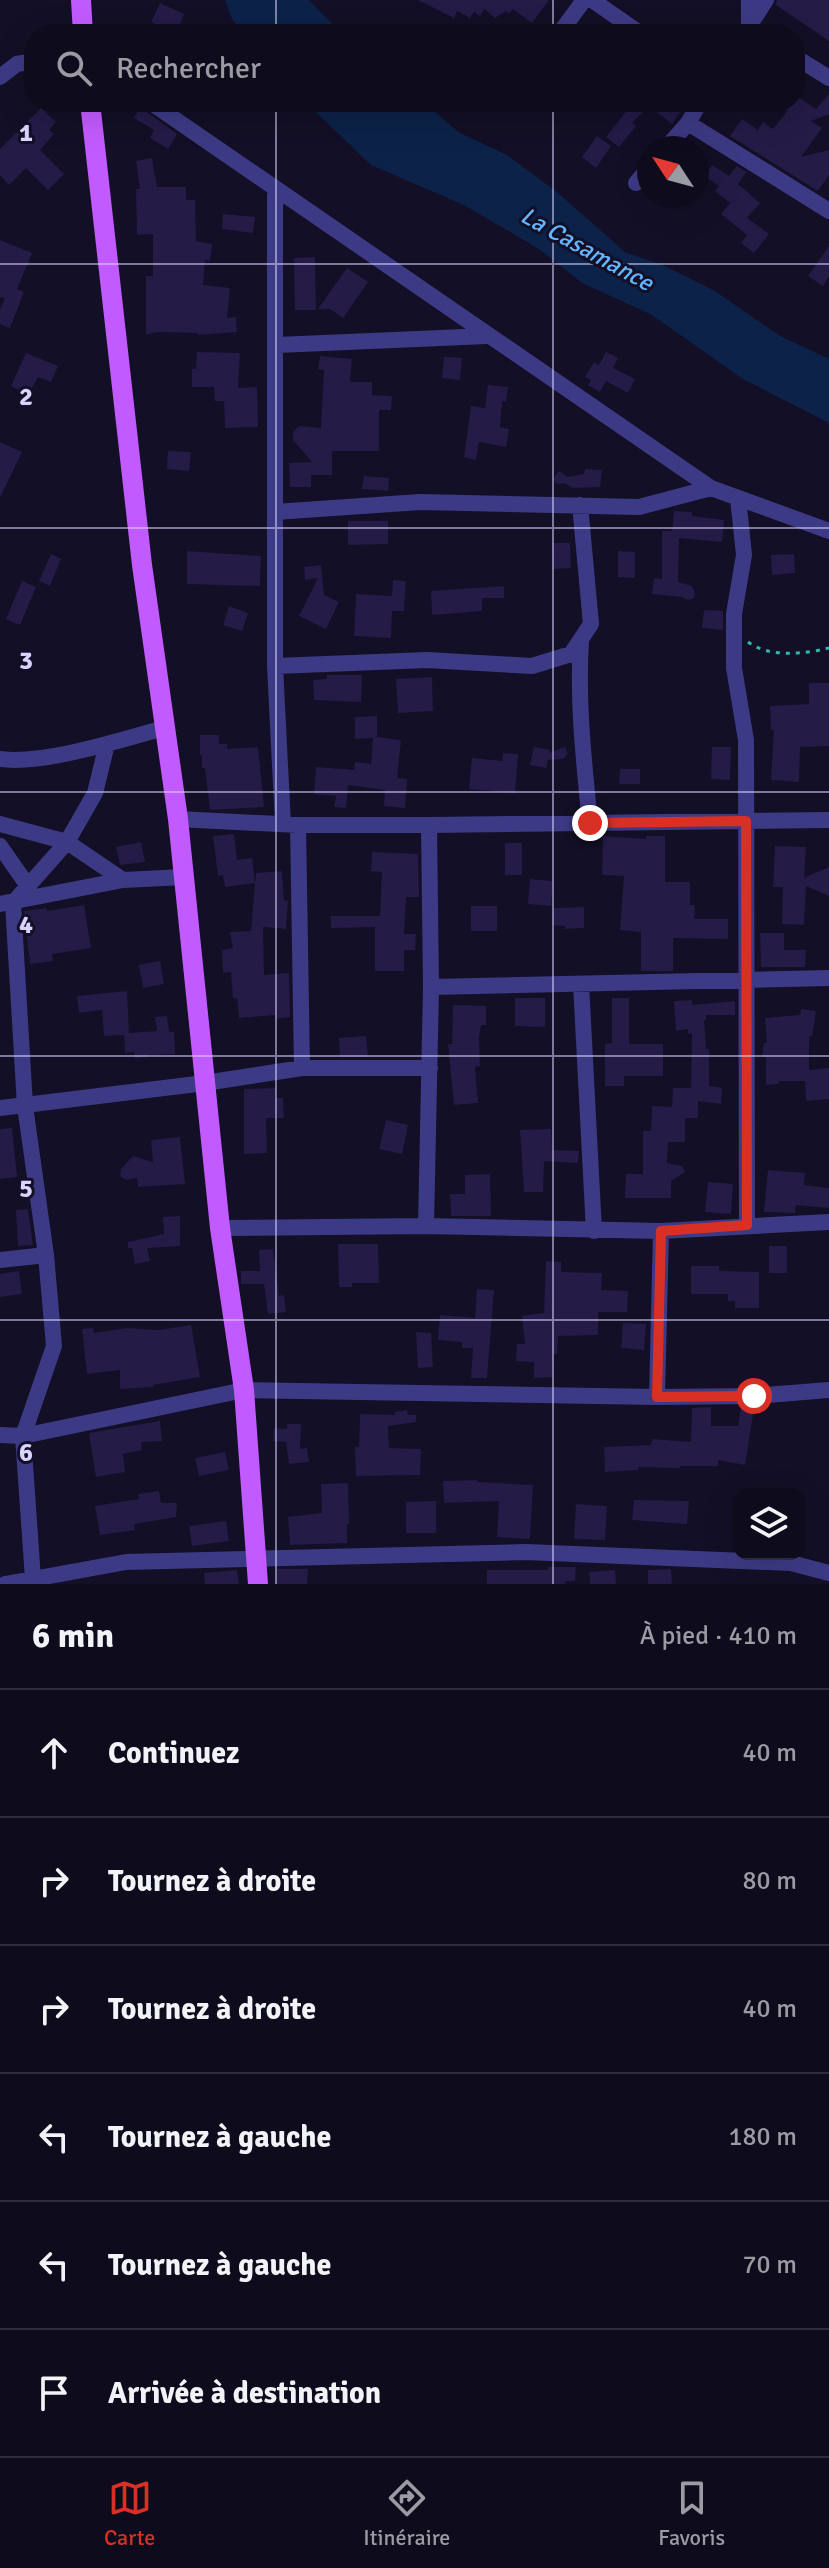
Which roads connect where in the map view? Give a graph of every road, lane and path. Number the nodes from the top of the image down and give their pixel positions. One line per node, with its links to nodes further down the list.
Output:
1 (81, 0): 5 (main road)
2 (749, 0): 8 (street)
3 (766, 0): 9 (street)
4 (580, 1): 6 (street); 7 (street)
5 (82, 24)
6 (565, 24)
7 (623, 24)
8 (750, 24)
9 (755, 24)
10 (24, 63): 12 (street)
11 (805, 63): 13 (street)
12 (0, 77)
13 (829, 78)
14 (91, 112): 32 (main road)
15 (167, 112): 19 (street)
16 (694, 112): 17 (street)
17 (688, 123): 18 (street); 20 (street)
18 (677, 136)
19 (275, 190): 21 (street); 22 (street)
20 (829, 211)
21 (487, 336): 22 (street); 23 (street)
22 (277, 345): 26 (street)
23 (711, 488): 24 (street); 25 (street)
24 (738, 498): 27 (street); 37 (street)
25 (580, 505): 26 (street); 28 (street)
26 (275, 512): 31 (street)
27 (829, 531)
28 (582, 638): 31 (street); 38 (street)
29 (745, 639): 30 (path)
30 (829, 648)
31 (275, 666): 40 (street)
32 (164, 728): 33 (street); 35 (main road)
33 (107, 744): 34 (street); 42 (street)
34 (0, 759)
35 (178, 819): 40 (street); 44 (main road)
36 (829, 820): 37 (street)
37 (746, 821): 38 (street); 49 (street)
38 (590, 823): 41 (street)
39 (0, 824): 42 (street)
40 (291, 824): 41 (street); 52 (street)
41 (429, 825): 51 (street)
42 (67, 842): 45 (street); 46 (street)
43 (0, 846): 46 (street)
44 (184, 877): 45 (street); 54 (main road)
45 (123, 880): 47 (street)
46 (28, 886): 47 (street)
47 (6, 904): 55 (street)
48 (829, 978): 49 (street)
49 (747, 981): 50 (street); 58 (street)
50 (581, 984): 51 (street); 61 (street)
51 (431, 987): 53 (street)
52 (302, 1068): 53 (street); 54 (street)
53 (430, 1068): 59 (street)
54 (205, 1083): 55 (street); 60 (main road)
55 (25, 1106): 56 (street); 63 (street)
56 (0, 1108)
57 (829, 1222): 58 (street)
58 (747, 1225): 62 (street)
59 (426, 1226): 60 (street); 61 (street)
60 (220, 1228): 65 (main road)
61 (594, 1231): 62 (street)
62 (661, 1231): 67 (street)
63 (46, 1255): 64 (street); 69 (street)
64 (0, 1260)
65 (244, 1390): 67 (street); 69 (street); 70 (main road)
66 (829, 1390): 67 (street)
67 (657, 1397)
68 (0, 1435): 69 (street)
69 (23, 1436): 72 (street)
70 (255, 1561): 71 (street); 72 (street); 74 (main road)
71 (829, 1573)
72 (33, 1579): 73 (street)
73 (5, 1584)
74 (258, 1584)

